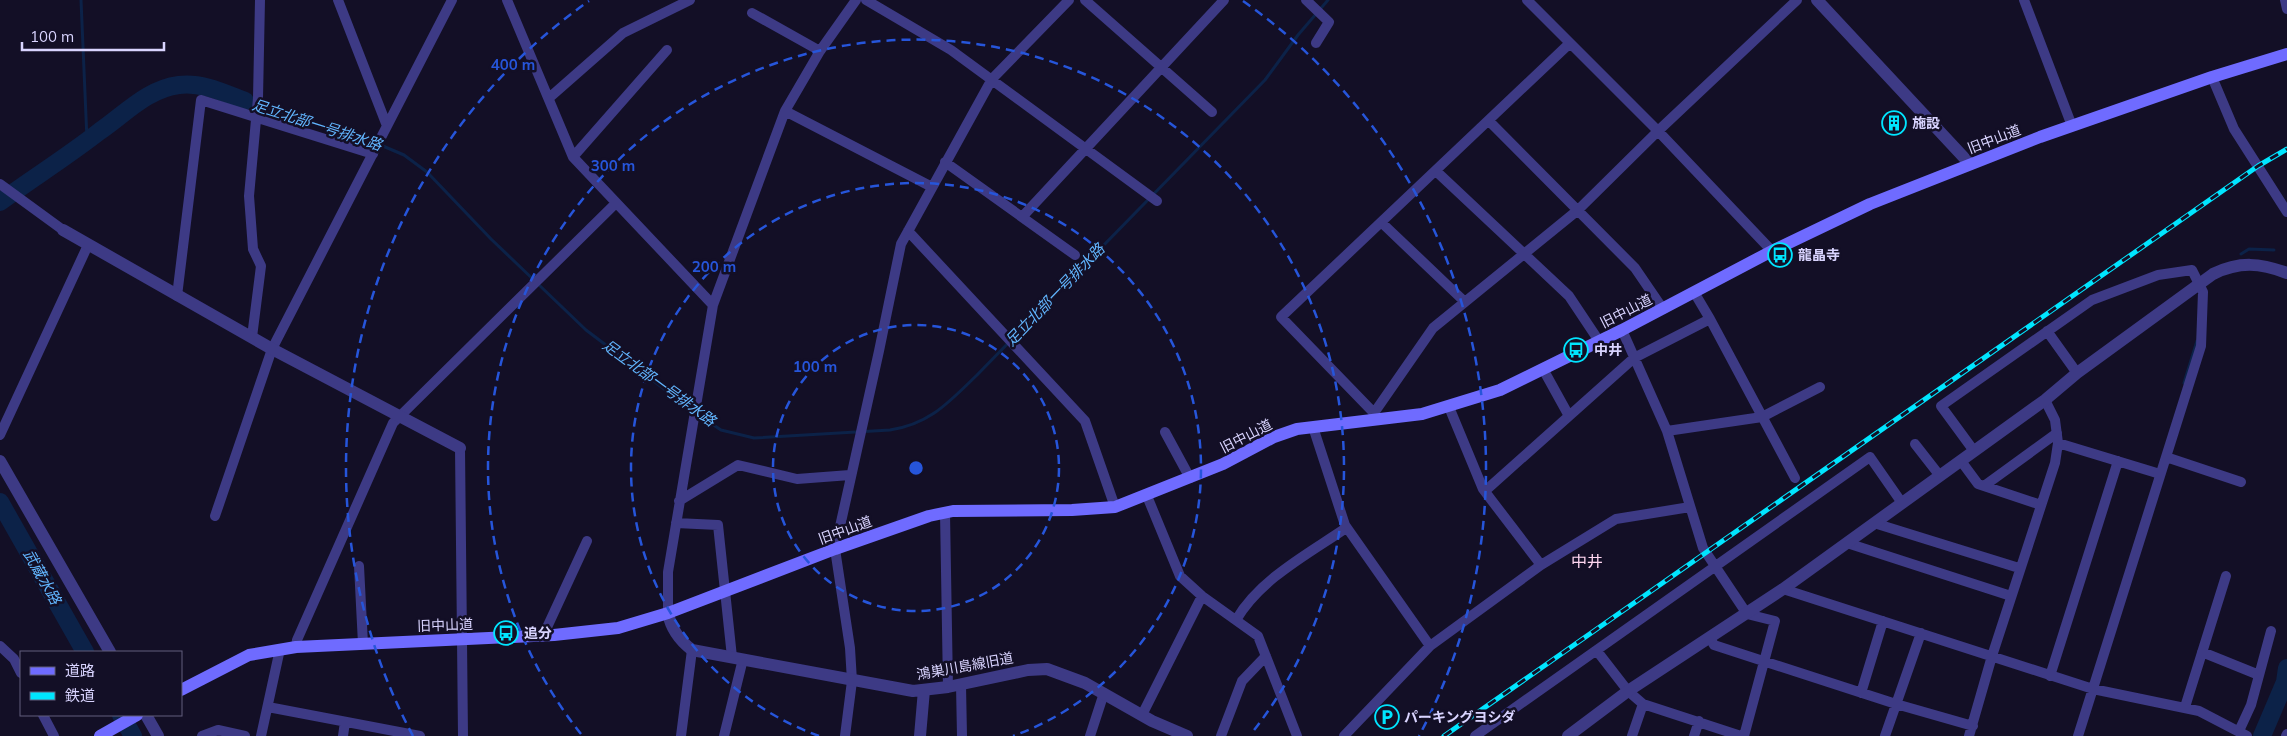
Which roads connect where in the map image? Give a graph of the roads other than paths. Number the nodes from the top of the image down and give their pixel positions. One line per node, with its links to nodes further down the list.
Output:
1 (260, 0): 30 (street)
2 (338, 0): 32 (street)
3 (452, 0): 32 (street)
4 (507, 0): 27 (street)
5 (690, 0): 27 (street)
6 (856, 0): 22 (street)
7 (866, 0): 26 (street)
8 (1069, 0): 26 (street)
9 (1085, 0): 24 (street)
10 (1224, 0): 24 (street)
11 (1306, 0): 19 (street)
12 (1527, 0): 20 (street)
13 (1797, 0): 34 (street)
14 (1817, 0): 39 (street)
15 (2024, 0): 33 (street)
16 (2284, 0): 17 (street)
17 (2287, 9)
18 (752, 13): 22 (street)
19 (1316, 43)
20 (1570, 43): 31 (street); 34 (street)
21 (666, 50): 37 (street)
22 (820, 51): 28 (street)
23 (2287, 54): 25 (main road, 旧中山道)
24 (1161, 68): 29 (street); 35 (street)
25 (2212, 77): 33 (main road, 旧中山道); 46 (street)
26 (992, 79): 35 (street); 38 (street)
27 (550, 98): 37 (street)
28 (785, 111): 42 (street); 60 (street)
29 (1212, 112)
30 (257, 116): 36 (street); 58 (street); 65 (street)
31 (1489, 121): 40 (street); 45 (street)
32 (387, 126): 36 (street)
33 (2072, 126): 39 (main road, 旧中山道)
34 (1658, 131): 45 (street); 52 (street)
35 (1086, 148): 43 (street); 47 (street)
36 (374, 151): 67 (street)
37 (573, 157): 44 (street)
38 (945, 162): 42 (street); 47 (street)
39 (1970, 164): 52 (main road, 旧中山道)
40 (1437, 172): 48 (street); 53 (street)
41 (3, 186): 49 (street)
42 (932, 187): 50 (street)
43 (1156, 200)
44 (616, 203): 60 (street); 74 (street)
45 (1578, 210): 53 (street); 61 (street)
46 (2287, 212)
47 (1023, 216): 54 (street)
48 (1382, 223): 59 (street); 75 (street)
49 (63, 230): 51 (street)
50 (908, 231): 91 (street); 102 (street)
51 (88, 244): 58 (street); 81 (street)
52 (1772, 251): 57 (main road, 旧中山道)
53 (1525, 253): 59 (street); 66 (street)
54 (1075, 255)
55 (2287, 273): 56 (street)
56 (2198, 284): 64 (street); 70 (street); 86 (street)
57 (1694, 292): 61 (main road, 旧中山道); 62 (street)
58 (177, 296): 65 (street)
59 (1465, 302): 75 (street)
60 (713, 304): 99 (street)
61 (1663, 309): 63 (main road, 旧中山道)
62 (1710, 319): 68 (street); 77 (street)
63 (1622, 330): 66 (main road, 旧中山道); 68 (street)
64 (2047, 331): 70 (street); 85 (street)
65 (252, 337): 67 (street)
66 (1599, 342): 69 (main road, 旧中山道)
67 (272, 349): 74 (street); 105 (street)
68 (1634, 358): 76 (street); 79 (street)
69 (1543, 370): 73 (main road, 旧中山道); 76 (street)
70 (2077, 373): 72 (street)
71 (1820, 386): 77 (street)
72 (2045, 400): 82 (street); 85 (street)
73 (1449, 407): 75 (main road, 旧中山道); 97 (street)
74 (398, 416): 84 (street); 133 (street)
75 (1375, 416): 78 (main road, 旧中山道)
76 (1569, 416): 97 (street)
77 (1762, 417): 79 (street); 94 (street)
78 (1313, 427): 93 (main road, 旧中山道); 108 (street)
79 (1667, 431): 103 (street)
80 (1165, 432): 93 (street)
81 (0, 436)
82 (2057, 438): 89 (street); 96 (street); 101 (street)
83 (1915, 444): 92 (street)
84 (460, 448): 129 (street)
85 (1974, 451): 88 (street)
86 (2166, 457): 90 (street); 95 (street)
87 (0, 461): 136 (street)
88 (1961, 461): 92 (street); 96 (street)
89 (2118, 461): 90 (street); 145 (street)
90 (2160, 474): 150 (street)
91 (850, 475): 99 (street); 111 (street)
92 (1940, 476): 100 (street)
93 (1190, 478): 98 (main road, 旧中山道)
94 (1795, 478)
95 (2241, 482)
96 (1984, 486): 101 (street)
97 (1485, 492): 113 (street)
98 (1147, 496): 102 (main road, 旧中山道); 119 (street)
99 (679, 501): 106 (street)
100 (1902, 503): 107 (street); 114 (street)
101 (2041, 505): 115 (street)
102 (1115, 507): 104 (main road, 旧中山道)
103 (1690, 507): 113 (street); 114 (street)
104 (945, 513): 111 (main road, 旧中山道); 148 (street)
105 (215, 516)
106 (676, 523): 118 (street); 121 (street)
107 (1874, 523): 110 (street); 115 (street)
108 (1346, 528): 123 (street); 132 (street)
109 (586, 542): 127 (street)
110 (1847, 543): 117 (street); 120 (street)
111 (835, 549): 118 (main road, 旧中山道); 146 (street)
112 (359, 566): 130 (street)
113 (1541, 566): 132 (street)
114 (1714, 568): 122 (street); 137 (street)
115 (2019, 568): 120 (street)
116 (2226, 576): 138 (street)
117 (1783, 589): 122 (street); 124 (street)
118 (727, 590): 121 (main road, 旧中山道); 141 (street)
119 (1202, 596): 123 (street); 159 (street)
120 (2011, 596): 140 (street)
121 (668, 613): 127 (main road, 旧中山道); 135 (street)
122 (1746, 614): 128 (street); 142 (street)
123 (1236, 620): 139 (street)
124 (1883, 621): 126 (street); 154 (street)
125 (2271, 631): 144 (street)
126 (1921, 633): 140 (street); 156 (street)
127 (543, 636): 129 (main road, 旧中山道)
128 (1710, 638): 142 (street); 152 (street)
129 (461, 640): 130 (main road, 旧中山道); 176 (street)
130 (363, 644): 133 (main road, 旧中山道)
131 (0, 646): 143 (street)
132 (1430, 646): 186 (street)
133 (296, 647): 134 (main road, 旧中山道)
134 (280, 649): 149 (main road, 旧中山道); 157 (street)
135 (692, 650): 141 (street, 鴻巣川島線旧道); 177 (street)
136 (109, 651)
137 (1597, 651): 152 (street); 187 (street)
138 (2202, 652): 144 (street); 158 (street)
139 (1266, 656): 184 (street); 185 (street)
140 (1992, 656): 145 (street); 165 (street)
141 (738, 658): 146 (street, 鴻巣川島線旧道); 178 (street)
142 (1765, 662): 154 (street); 191 (street)
143 (20, 672)
144 (2259, 675): 168 (street)
145 (2050, 676): 150 (street)
146 (852, 681): 151 (street, 鴻巣川島線旧道); 179 (street)
147 (961, 685): 148 (street, 鴻巣川島線旧道); 153 (street, 鴻巣川島線旧道); 181 (street)
148 (948, 687): 151 (street, 鴻巣川島線旧道)
149 (182, 689)
150 (2093, 689): 158 (street); 194 (street)
151 (924, 690): 180 (street)
152 (1628, 691): 155 (street); 188 (street)
153 (1104, 693): 159 (street, 鴻巣川島線旧道); 182 (street)
154 (1861, 693): 156 (street)
155 (1643, 704): 163 (street); 189 (street)
156 (1896, 704): 165 (street); 192 (street)
157 (268, 707): 164 (street); 173 (street)
158 (2185, 707): 168 (street)
159 (1142, 715): 183 (street, 鴻巣川島線旧道)
160 (44, 716): 169 (street)
161 (135, 716): 167 (main road)
162 (147, 716): 170 (street)
163 (1699, 721): 190 (street); 191 (street)
164 (345, 722): 166 (street); 174 (street)
165 (1973, 726): 193 (street)
166 (371, 731): 175 (street)
167 (108, 733)
168 (2243, 734)
169 (54, 736)
170 (158, 736)
171 (202, 736): 172 (street)
172 (245, 736)
173 (261, 736)
174 (342, 736)
175 (420, 736)
176 (463, 736)
177 (681, 736)
178 (724, 736)
179 (845, 736)
180 (920, 736)
181 (962, 736)
182 (1090, 736)
183 (1187, 736)
184 (1221, 736)
185 (1297, 736)
186 (1344, 736)
187 (1475, 736)
188 (1568, 736)
189 (1632, 736)
190 (1694, 736)
191 (1742, 736)
192 (1885, 736)
193 (1969, 736)
194 (2078, 736)

